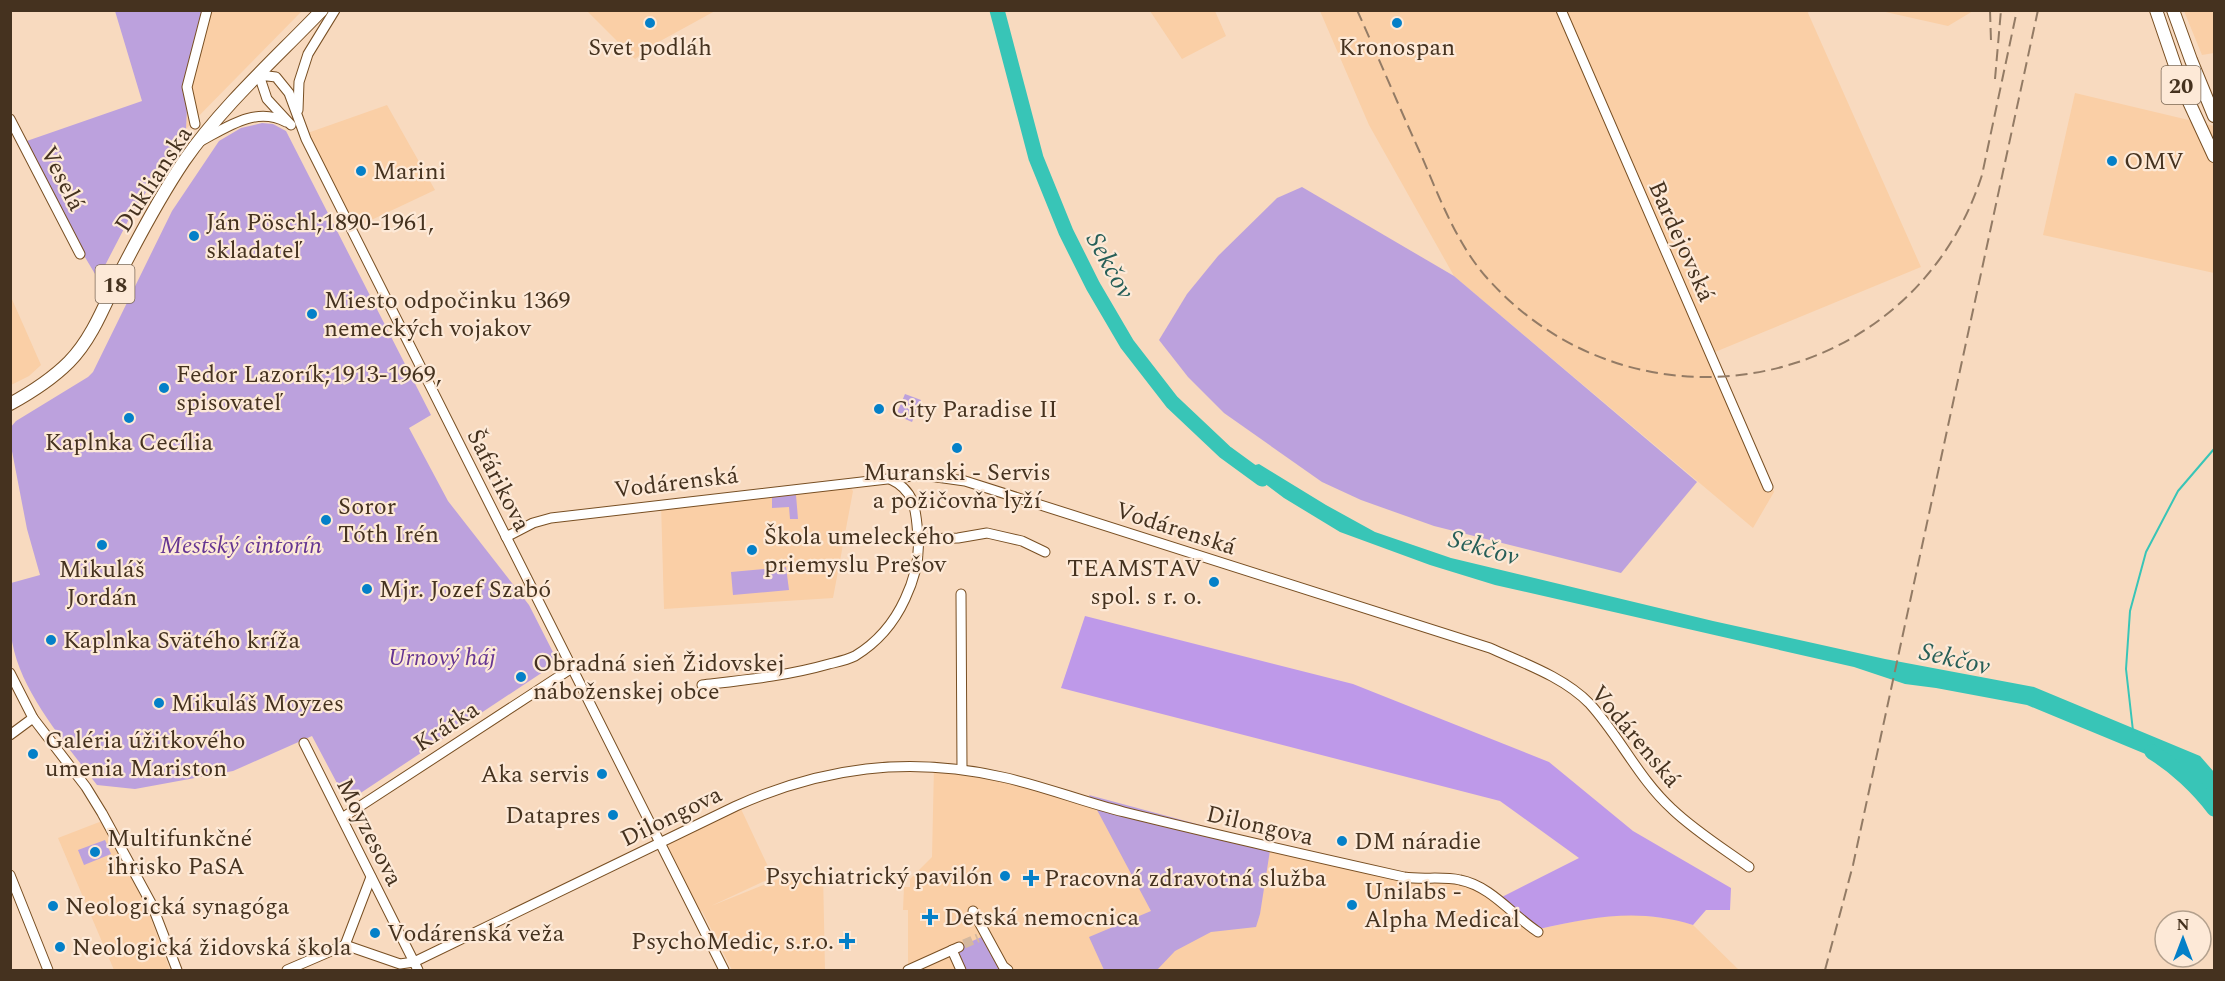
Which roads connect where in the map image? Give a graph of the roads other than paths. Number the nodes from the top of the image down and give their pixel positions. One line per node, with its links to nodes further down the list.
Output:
1 (207, 10): 11 (street)
2 (322, 10): 7 (main road, Duklianska / 18)
3 (335, 10): 8 (street)
4 (1561, 10): 19 (street, Bardejovská)
5 (2156, 10): 15 (main road, 20)
6 (2173, 10): 9 (main road, 20)
7 (259, 75): 8 (street, Šafárikova); 12 (street); 14 (main road, Duklianska / 18)
8 (298, 112): 13 (street, Šafárikova)
9 (2214, 116)
10 (10, 119): 16 (street, Veselá)
11 (195, 124)
12 (291, 125): 13 (street); 14 (street)
13 (306, 139): 20 (street, Šafárikova)
14 (198, 144): 17 (main road, Duklianska / 18)
15 (2214, 156)
16 (80, 254)
17 (10, 404)
18 (888, 478): 20 (street, Vodárenská); 21 (street); 33 (street, Vodárenská)
19 (1768, 487)
20 (506, 537): 24 (street, Šafárikova)
21 (919, 539): 22 (street); 26 (street)
22 (1046, 552)
23 (961, 594): 30 (street)
24 (572, 668): 31 (street, Krátka); 32 (street, Šafárikova)
25 (10, 673): 27 (street)
26 (702, 685)
27 (33, 718): 28 (street); 41 (street)
28 (10, 735)
29 (304, 743): 31 (street, Moyzesova)
30 (962, 769): 32 (street, Dilongova); 37 (street, Dilongova)
31 (342, 818): 35 (street, Moyzesova)
32 (659, 844): 39 (street, Dilongova); 43 (street, Šafárikova)
33 (1749, 867)
34 (11, 878): 40 (street)
35 (371, 878): 38 (street); 39 (street, Moyzesova)
36 (973, 911): 46 (street)
37 (1538, 932)
38 (345, 945): 39 (street); 42 (street)
39 (416, 966)
40 (48, 970)
41 (177, 970)
42 (287, 970)
43 (723, 970)
44 (908, 970): 45 (street)
45 (961, 970)
46 (1008, 970)

